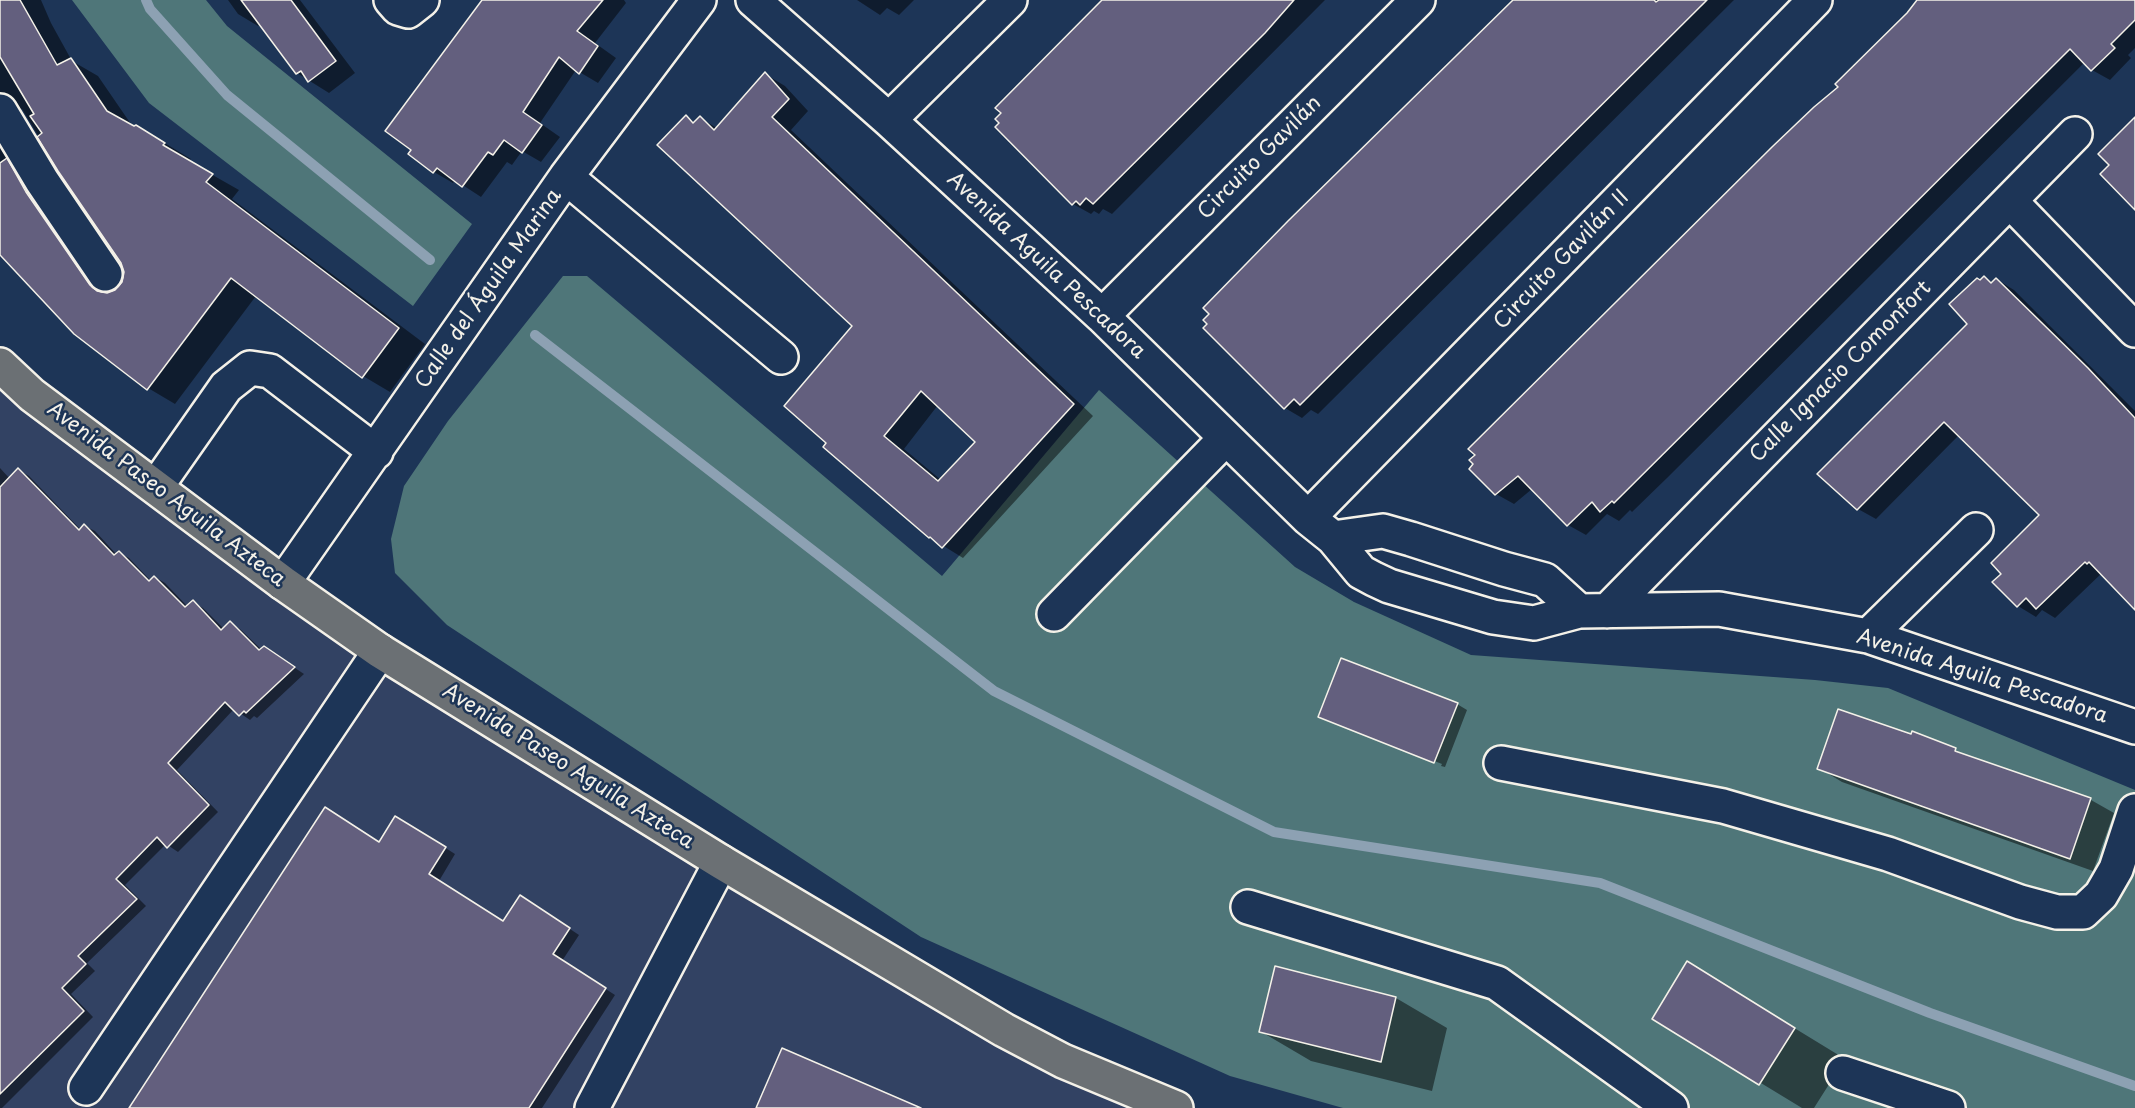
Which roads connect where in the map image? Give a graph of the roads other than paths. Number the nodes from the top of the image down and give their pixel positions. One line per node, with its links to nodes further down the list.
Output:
1 (391, 0): 2 (street)
2 (422, 0)
3 (699, 0): 11 (street, Calle del Águila Marina)
4 (753, 0): 9 (street, Avenida Aguila Pescadora)
5 (1010, 0): 9 (street)
6 (1418, 0): 14 (street, Circuito Gavilán)
7 (1815, 0): 21 (street, Circuito Gavilán II)
8 (0, 111): 13 (street)
9 (888, 120): 14 (street, Avenida Aguila Pescadora)
10 (2075, 134): 12 (street, Calle Ignacio Comonfort)
11 (566, 177): 16 (street); 19 (street, Calle del Águila Marina)
12 (2010, 201): 15 (street); 25 (street, Calle Ignacio Comonfort)
13 (105, 274)
14 (1102, 316): 18 (street, Avenida Aguila Pescadora)
15 (2135, 330)
16 (781, 357)
17 (0, 364): 20 (main road, Avenida Paseo Aguila Azteca)
18 (1226, 438): 21 (street, Avenida Aguila Pescadora); 26 (street)
19 (376, 452): 20 (street); 24 (street, Calle del Águila Marina)
20 (156, 487): 24 (main road, Avenida Paseo Aguila Azteca)
21 (1308, 518): 23 (street, Avenida Aguila Pescadora)
22 (1976, 530): 27 (street)
23 (1333, 538): 25 (street); 25 (street, Avenida Aguila Pescadora)
24 (283, 583): 28 (main road, Avenida Paseo Aguila Azteca)
25 (1593, 611): 27 (street, Avenida Aguila Pescadora)
26 (1054, 614)
27 (1868, 636): 29 (street, Avenida Aguila Pescadora)
28 (380, 651): 32 (main road, Avenida Paseo Aguila Azteca); 35 (street)
29 (2135, 727)
30 (1501, 763): 31 (street)
31 (2135, 811)
32 (721, 862): 36 (street); 37 (main road, Avenida Paseo Aguila Azteca)
33 (1248, 907): 38 (street)
34 (1843, 1074): 39 (street)
35 (86, 1088)
36 (592, 1108)
37 (1176, 1108)
38 (1671, 1108)
39 (1948, 1108)

